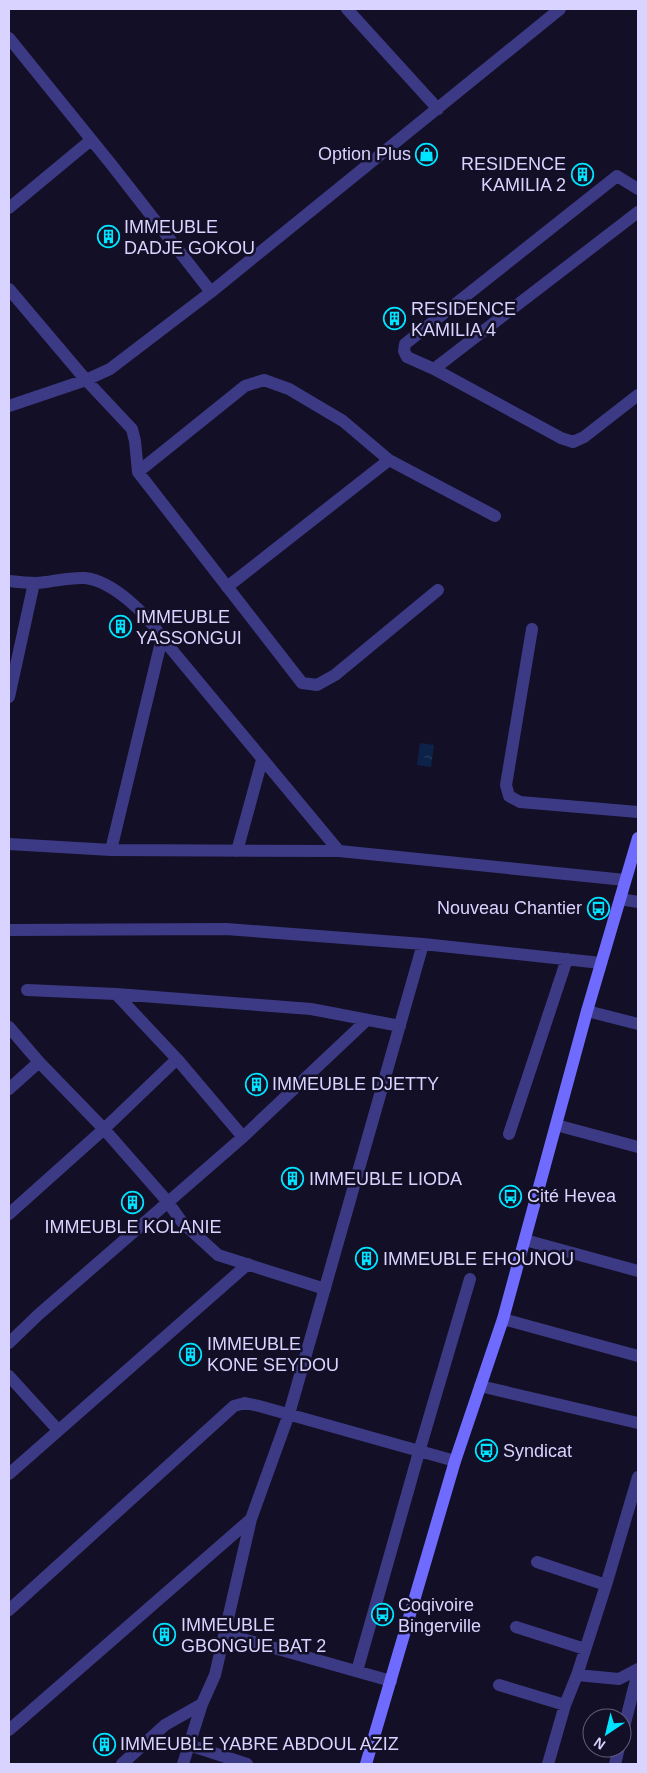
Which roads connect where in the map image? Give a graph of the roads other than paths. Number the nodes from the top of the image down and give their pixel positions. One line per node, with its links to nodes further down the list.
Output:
1 (347, 9): 4 (street)
2 (560, 9): 4 (street)
3 (9, 38): 5 (street)
4 (438, 109): 10 (street)
5 (91, 140): 7 (street); 10 (street)
6 (638, 189): 11 (street)
7 (9, 208)
8 (638, 212): 11 (street)
9 (9, 289): 12 (street)
10 (211, 292): 12 (street)
11 (434, 369): 13 (street)
12 (86, 380): 14 (street); 16 (street)
13 (638, 395)
14 (9, 406)
15 (389, 460): 16 (street); 17 (street); 20 (street)
16 (138, 472): 20 (street)
17 (495, 516)
18 (9, 581): 19 (street)
19 (34, 583): 23 (street); 24 (street)
20 (227, 587): 21 (street)
21 (438, 590)
22 (532, 629): 26 (street)
23 (162, 638): 25 (street); 29 (street)
24 (9, 697)
25 (262, 760): 30 (street); 31 (street)
26 (638, 812)
27 (638, 838): 32 (main road)
28 (9, 844): 29 (street)
29 (111, 850): 30 (street)
30 (237, 851): 31 (street)
31 (339, 851): 32 (street)
32 (625, 880): 33 (main road)
33 (620, 898): 34 (street); 38 (main road)
34 (638, 902)
35 (9, 930): 36 (street)
36 (423, 944): 37 (street); 44 (street)
37 (567, 959): 38 (street); 51 (street)
38 (601, 963): 41 (main road)
39 (27, 990): 40 (street)
40 (116, 994): 42 (street); 46 (street)
41 (587, 1011): 43 (street); 49 (main road)
42 (367, 1020): 44 (street); 52 (street)
43 (638, 1024)
44 (400, 1026): 60 (street)
45 (9, 1027): 47 (street)
46 (177, 1059): 50 (street); 52 (street)
47 (39, 1062): 48 (street); 50 (street)
48 (9, 1089)
49 (556, 1125): 53 (street); 56 (main road)
50 (104, 1129): 54 (street); 55 (street)
51 (509, 1134)
52 (243, 1137): 54 (street)
53 (638, 1147)
54 (167, 1201): 57 (street); 62 (street)
55 (9, 1214)
56 (525, 1240): 58 (street); 61 (main road)
57 (248, 1264): 60 (street); 68 (street)
58 (638, 1271)
59 (470, 1279): 69 (street)
60 (325, 1289): 66 (street)
61 (503, 1319): 63 (street); 65 (main road)
62 (9, 1343)
63 (638, 1356)
64 (9, 1376): 68 (street)
65 (480, 1386): 67 (street); 70 (main road)
66 (289, 1414): 69 (street); 73 (street); 76 (street)
67 (638, 1423)
68 (58, 1430): 71 (street)
69 (419, 1452): 70 (street); 80 (street)
70 (455, 1461): 83 (main road)
71 (9, 1474)
72 (638, 1477): 75 (street)
73 (251, 1519): 78 (street); 88 (street)
74 (537, 1562): 75 (street)
75 (606, 1585): 79 (street)
76 (9, 1610)
77 (516, 1627): 79 (street)
78 (225, 1634): 80 (street); 85 (street)
79 (585, 1649): 82 (street)
80 (357, 1671): 83 (street)
81 (638, 1671): 82 (street); 87 (street)
82 (577, 1675): 86 (street)
83 (391, 1681): 93 (main road)
84 (499, 1685): 86 (street)
85 (202, 1704): 89 (street); 90 (street)
86 (565, 1705): 94 (street)
87 (629, 1708)
88 (9, 1730)
89 (189, 1745): 91 (street); 92 (street)
90 (122, 1764)
91 (183, 1764)
92 (247, 1764)
93 (366, 1764)
94 (548, 1764)

